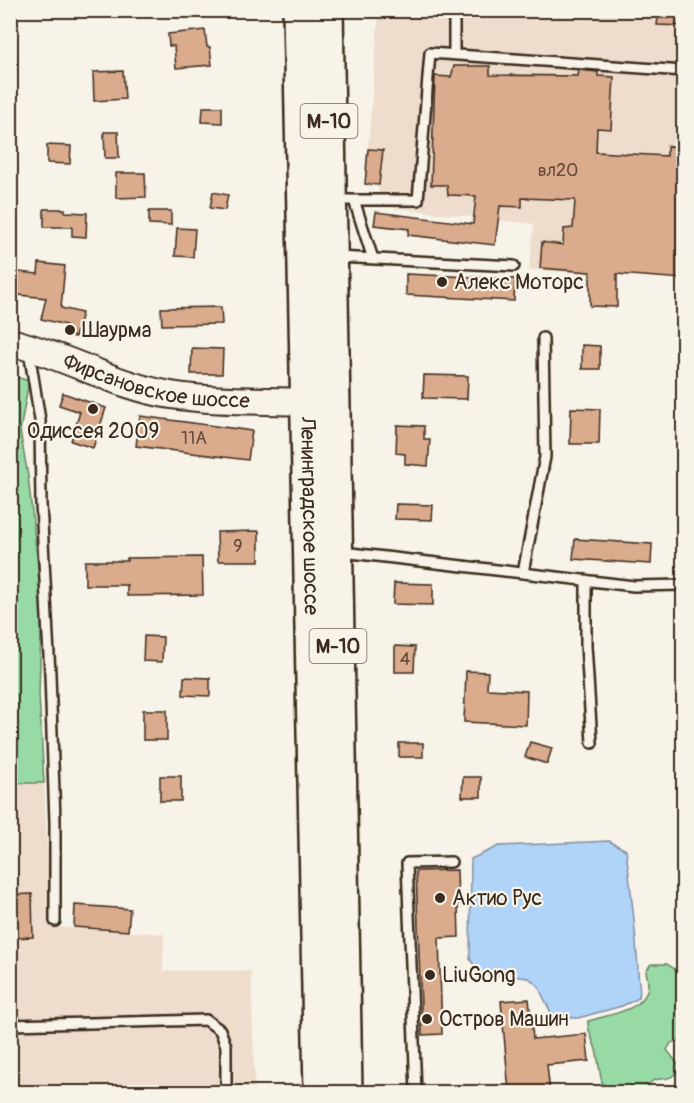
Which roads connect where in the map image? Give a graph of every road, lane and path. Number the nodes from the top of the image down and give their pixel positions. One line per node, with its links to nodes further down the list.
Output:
1 (300, 10): 12 (highway, Ленинградское шоссе / М-10)
2 (326, 10): 6 (highway, Ленинградское шоссе / М-10)
3 (454, 10): 4 (lane)
4 (454, 54): 5 (lane); 6 (lane)
5 (684, 71)
6 (342, 200): 7 (highway, Ленинградское шоссе / М-10); 8 (lane)
7 (331, 256): 8 (lane); 13 (highway, Ленинградское шоссе / М-10)
8 (374, 259): 9 (lane)
9 (514, 266)
10 (543, 338): 14 (lane)
11 (19, 344): 12 (main road, Фирсановское шоссе); 19 (lane)
12 (308, 402): 22 (highway, Ленинградское шоссе / М-10)
13 (336, 551): 14 (lane); 23 (highway, Ленинградское шоссе / М-10)
14 (523, 573): 15 (lane)
15 (586, 580): 16 (lane); 17 (lane)
16 (682, 584)
17 (592, 743)
18 (451, 862): 24 (lane)
19 (55, 921)
20 (10, 1025): 21 (lane)
21 (226, 1092)
22 (321, 1092)
23 (345, 1092)
24 (416, 1092)

